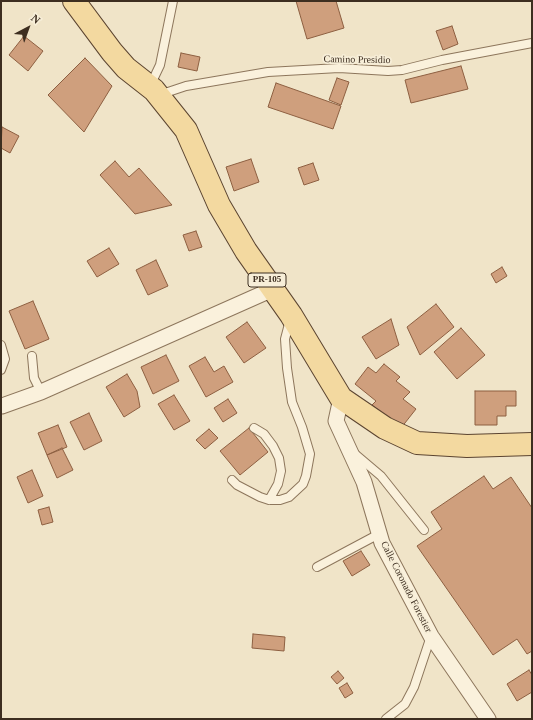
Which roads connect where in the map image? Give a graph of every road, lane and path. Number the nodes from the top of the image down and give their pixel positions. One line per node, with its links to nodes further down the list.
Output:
1 (74, 1): 4 (main road, PR-105)
2 (173, 1): 4 (lane)
3 (532, 43): 4 (lane, Camino Presidio)
4 (154, 91): 5 (main road, PR-105)
5 (273, 289): 6 (main road, PR-105); 10 (street)
6 (291, 315): 11 (main road, PR-105); 17 (lane)
7 (1, 345): 9 (lane)
8 (32, 356): 10 (lane)
9 (1, 370)
10 (41, 392): 12 (street)
11 (341, 398): 14 (main road, PR-105); 15 (street, Calle Coronado Forestier)
12 (1, 406)
13 (254, 428): 17 (lane)
14 (532, 444)
15 (351, 450): 18 (lane); 19 (street, Calle Coronado Forestier)
16 (232, 480): 17 (lane)
17 (269, 500)
18 (424, 530)
19 (379, 534): 20 (lane); 21 (street, Calle Coronado Forestier)
20 (317, 567)
21 (431, 636): 22 (street, Calle Coronado Forestier); 23 (lane)
22 (484, 717)
23 (386, 719)

